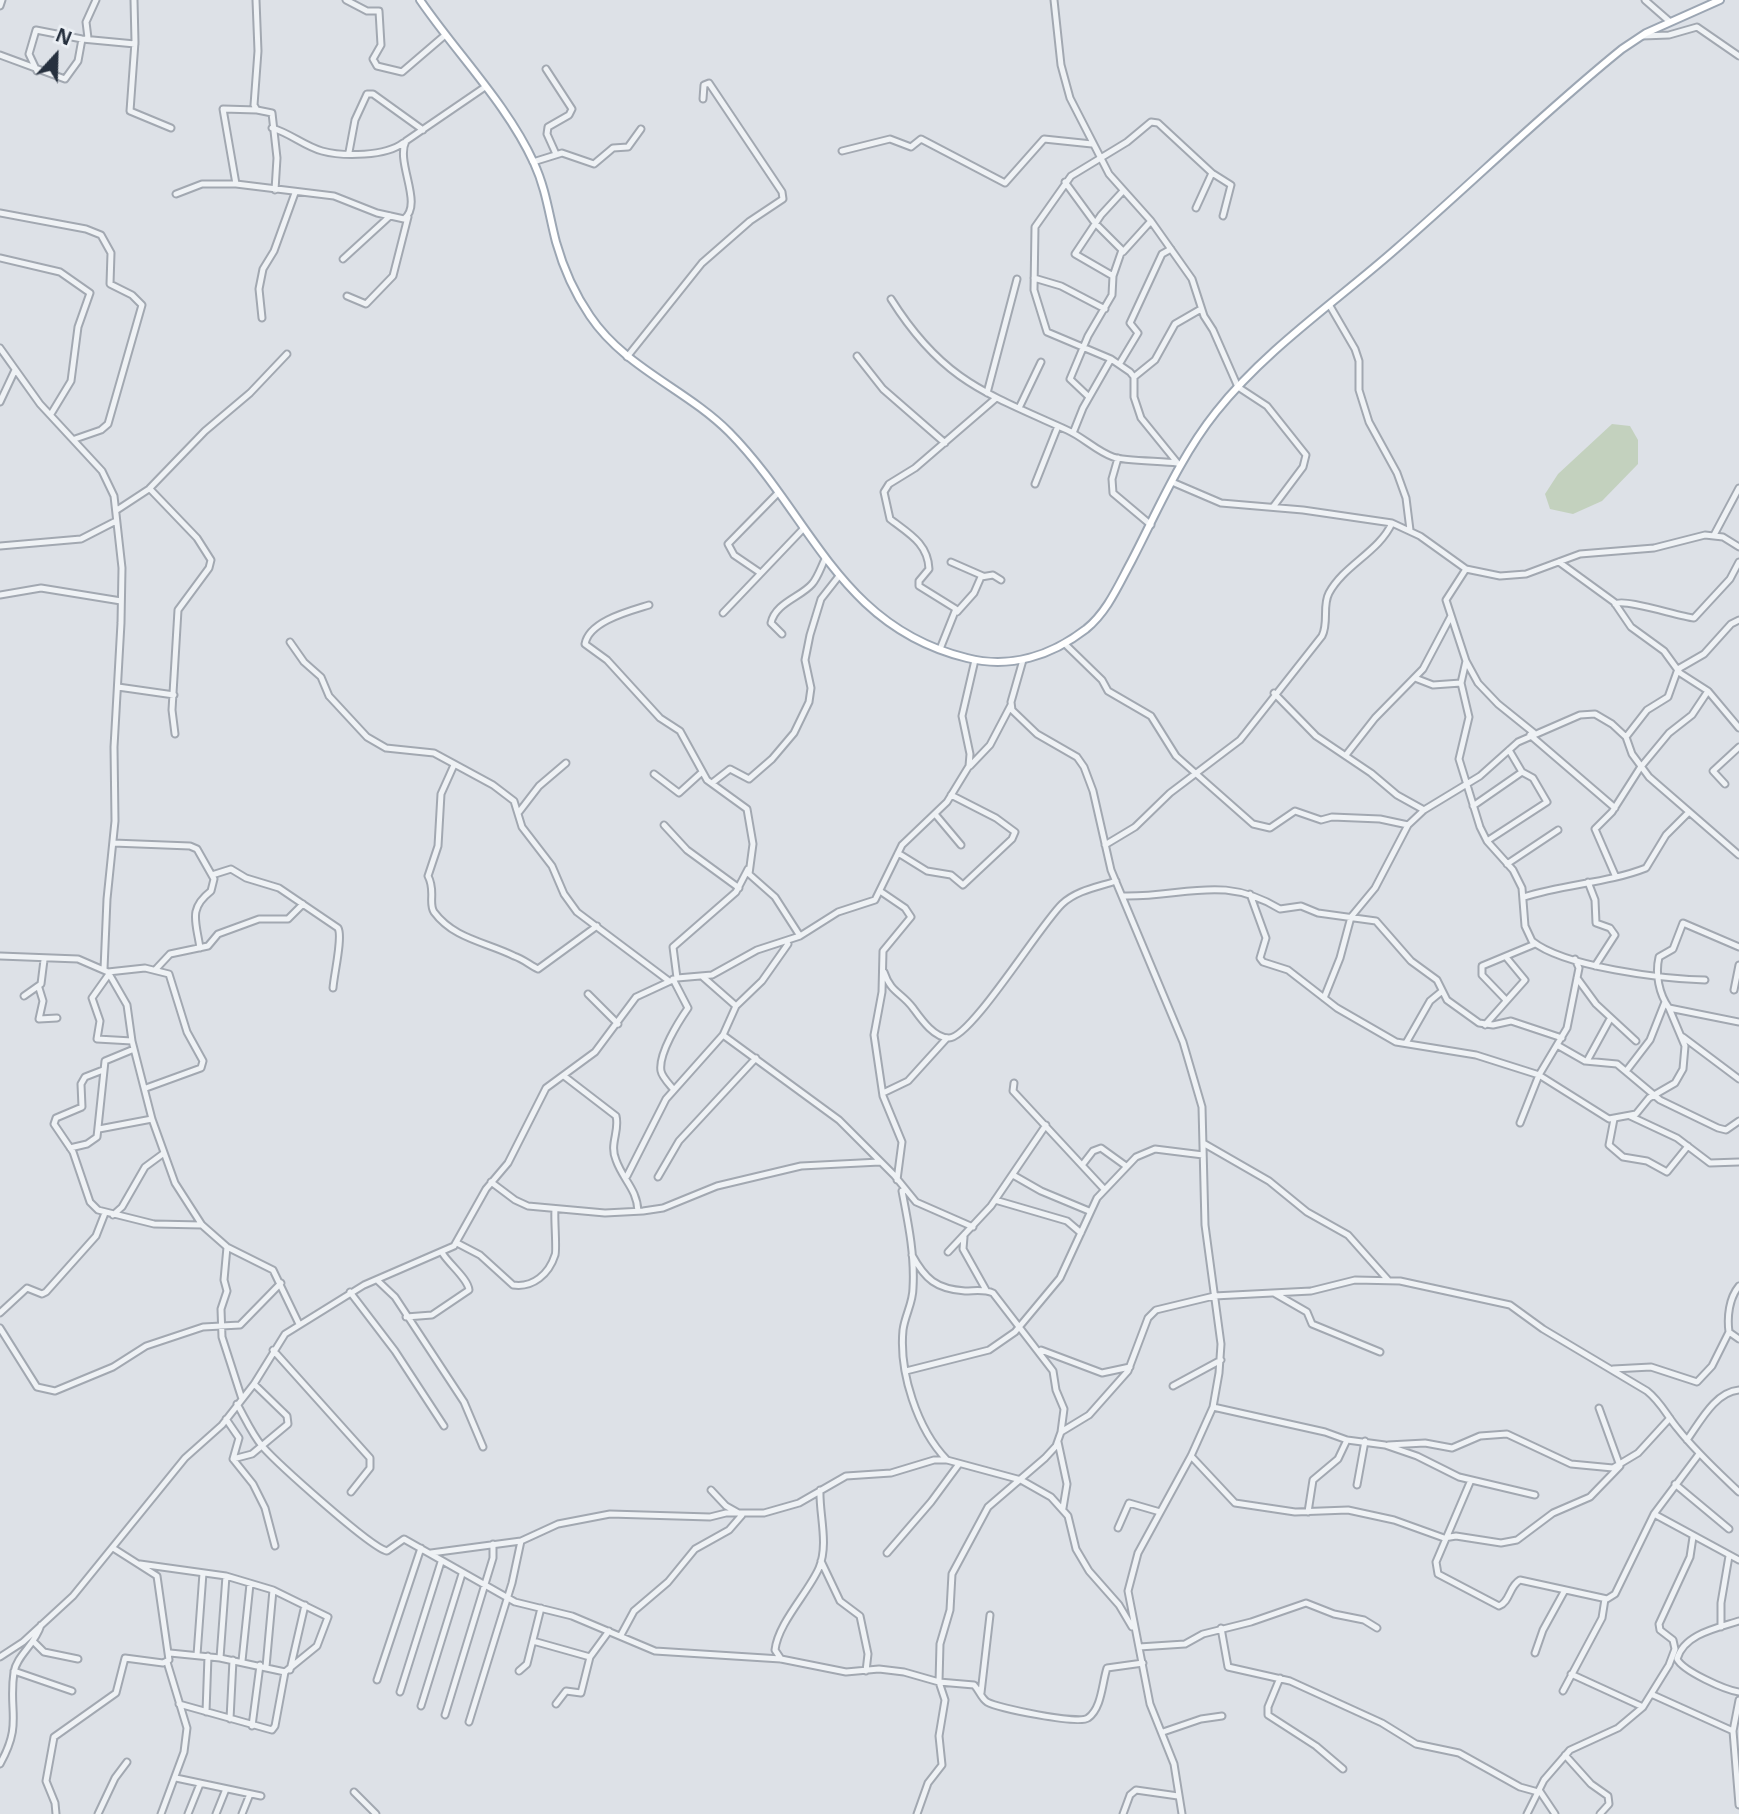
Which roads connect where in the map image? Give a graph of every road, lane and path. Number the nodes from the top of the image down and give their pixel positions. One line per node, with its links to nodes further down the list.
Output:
1 (2, 0): 10 (street)
2 (96, 0): 14 (street)
3 (134, 0): 15 (street)
4 (256, 0): 22 (street)
5 (346, 0): 12 (street)
6 (420, 0): 12 (main road)
7 (1054, 0): 28 (street)
8 (1644, 0): 11 (street)
9 (1720, 0): 11 (main road)
10 (0, 6)
11 (1669, 21): 13 (main road)
12 (444, 36): 20 (main road)
13 (1642, 36): 17 (street); 57 (main road)
14 (85, 39): 15 (street); 19 (street); 19 (street)
15 (135, 44): 23 (street)
16 (0, 55): 19 (street)
17 (1739, 56)
18 (546, 69): 31 (street)
19 (37, 71)
20 (485, 88): 26 (street); 33 (main road)
21 (703, 99): 65 (street)
22 (257, 110): 24 (street); 36 (street)
23 (171, 128)
24 (272, 128): 30 (street); 37 (street)
25 (641, 129): 31 (street)
26 (423, 130): 27 (street); 30 (street)
27 (406, 141): 30 (street); 45 (street)
28 (1092, 144): 29 (street); 32 (street)
29 (842, 151)
30 (349, 152)
31 (556, 154): 33 (street)
32 (1101, 159): 34 (street); 35 (street); 38 (street)
33 (533, 162): 65 (main road)
34 (1212, 173): 41 (street); 44 (street)
35 (1065, 183): 47 (street); 53 (street)
36 (236, 184): 37 (street); 40 (street)
37 (275, 190): 39 (street)
38 (1124, 191): 46 (street); 47 (street)
39 (295, 193): 43 (street); 60 (street)
40 (176, 194)
41 (1196, 208)
42 (0, 213): 80 (street)
43 (390, 216): 45 (street); 51 (street)
44 (1223, 216)
45 (408, 217): 55 (street)
46 (1151, 221): 48 (street); 49 (street)
47 (1095, 223): 49 (street); 52 (street)
48 (1171, 249): 59 (street); 68 (street)
49 (1123, 252): 52 (street)
50 (0, 258): 77 (street)
51 (344, 259)
52 (1113, 276): 58 (street)
53 (1034, 278): 58 (street); 61 (street)
54 (1017, 279): 72 (street)
55 (348, 296)
56 (891, 299): 72 (street)
57 (1330, 306): 71 (main road); 95 (street)
58 (1105, 309): 61 (street)
59 (1201, 309): 70 (street); 71 (street)
60 (262, 318)
61 (1083, 346): 66 (street); 73 (street)
62 (0, 348): 69 (street)
63 (287, 355): 87 (street)
64 (857, 356): 81 (street)
65 (627, 357): 88 (main road)
66 (1111, 359): 68 (street); 73 (street)
67 (1041, 362): 76 (street)
68 (1120, 363): 70 (street)
69 (15, 370): 75 (street); 77 (street)
70 (1135, 377): 83 (street)
71 (1238, 387): 83 (main road); 89 (street)
72 (987, 393): 74 (street)
73 (1089, 397): 79 (street)
74 (995, 399): 76 (street); 81 (street)
75 (0, 402)
76 (1020, 408): 78 (street)
77 (51, 414): 80 (street)
78 (1058, 426): 79 (street); 85 (street)
79 (1073, 433): 82 (street)
80 (75, 439): 90 (street)
81 (945, 443): 112 (street)
82 (1118, 458): 83 (street); 93 (street)
83 (1178, 464): 84 (main road)
84 (1172, 482): 89 (street); 93 (main road)
85 (1035, 484)
86 (1739, 488): 96 (street)
87 (150, 489): 90 (street); 129 (street)
88 (777, 494): 94 (main road); 104 (street)
89 (1273, 506): 92 (street)
90 (117, 510): 91 (street)
91 (116, 521): 97 (street); 109 (street)
92 (1392, 523): 95 (street); 128 (street)
93 (1151, 524): 118 (main road)
94 (803, 529): 99 (main road); 104 (street)
95 (1410, 530): 103 (street)
96 (1714, 535): 98 (street); 101 (street)
97 (0, 546)
98 (1739, 547)
99 (825, 559): 105 (main road); 116 (street)
100 (951, 562): 106 (street)
101 (1559, 562): 103 (street); 110 (street)
102 (1739, 562): 110 (street)
103 (1466, 569): 114 (street)
104 (759, 572): 113 (street)
105 (839, 576): 119 (main road); 146 (street)
106 (983, 576): 107 (street); 112 (street)
107 (1001, 580)
108 (0, 595): 109 (street)
109 (121, 601): 126 (street)
110 (1615, 604): 123 (street)
111 (649, 605): 143 (street)
112 (957, 612): 119 (street)
113 (723, 613)
114 (1451, 616): 122 (street); 124 (street)
115 (1739, 620): 123 (street)
116 (782, 634)
117 (290, 642): 139 (street)
118 (1065, 644): 121 (main road); 144 (street)
119 (940, 649): 120 (main road)
120 (975, 660): 121 (main road); 140 (street)
121 (1023, 660): 130 (street)
122 (1466, 661): 125 (street); 133 (street)
123 (1678, 669): 127 (street); 134 (street)
124 (1415, 678): 125 (street); 137 (street)
125 (1461, 683): 148 (street)
126 (118, 687): 129 (street); 160 (street)
127 (1708, 691): 131 (street); 141 (street)
128 (1274, 692): 137 (street); 144 (street)
129 (174, 695): 132 (street)
130 (1011, 705): 140 (street); 162 (street)
131 (1739, 728)
132 (176, 734)
133 (1532, 734): 134 (street); 136 (street); 151 (street)
134 (1626, 737): 141 (street)
135 (1739, 747): 147 (street)
136 (1509, 750): 142 (street); 148 (street)
137 (1346, 755): 152 (street)
138 (566, 763): 153 (street)
139 (454, 765): 153 (street); 178 (street)
140 (969, 766): 149 (street)
141 (1640, 768): 151 (street); 154 (street)
142 (1522, 772): 150 (street); 159 (street)
143 (701, 773): 145 (street); 146 (street)
144 (1198, 773): 157 (street); 162 (street)
145 (654, 774)
146 (712, 783): 166 (street)
147 (1725, 784)
148 (1466, 785): 150 (street); 152 (street)
149 (951, 795): 155 (street); 163 (street)
150 (1473, 806): 159 (street)
151 (1615, 808): 168 (street)
152 (1424, 810): 157 (street)
153 (519, 812): 178 (street)
154 (1689, 812): 164 (street); 168 (street)
155 (935, 814): 161 (street); 163 (street)
156 (664, 825): 171 (street)
157 (1408, 825): 177 (street)
158 (1558, 830): 165 (street)
159 (1488, 841): 165 (street)
160 (113, 843): 167 (street); 191 (street)
161 (961, 845)
162 (1105, 845): 169 (street)
163 (898, 853): 172 (street)
164 (1739, 855)
165 (1507, 864): 175 (street)
166 (748, 869): 171 (street); 179 (street)
167 (212, 875): 176 (street); 183 (street)
168 (1615, 875): 170 (street)
169 (1116, 881): 174 (street); 216 (street)
170 (1588, 882): 175 (street); 189 (street)
171 (739, 888): 196 (street)
172 (880, 891): 179 (street); 192 (street)
173 (1250, 894): 174 (street); 177 (street); 204 (street)
174 (1124, 897): 242 (street)
175 (1524, 897): 181 (street)
176 (303, 904): 183 (street); 199 (street)
177 (1351, 917): 201 (street); 204 (street)
178 (597, 926): 196 (street)
179 (800, 936): 180 (street)
180 (790, 941): 194 (street); 207 (street)
181 (1535, 944): 185 (street); 186 (street)
182 (1739, 947): 193 (street)
183 (200, 948): 190 (street)
184 (0, 956): 187 (street)
185 (1506, 957): 205 (street); 205 (street)
186 (1575, 959): 189 (street); 195 (street)
187 (44, 960): 191 (street); 198 (street)
188 (1739, 965): 200 (street)
189 (1595, 966): 193 (street)
190 (156, 969): 191 (street); 231 (street)
191 (107, 972): 218 (street); 218 (street)
192 (884, 972): 216 (street); 233 (street)
193 (1657, 976): 197 (street); 206 (street)
194 (703, 977): 196 (street); 207 (street)
195 (1577, 978): 210 (street); 217 (street)
196 (673, 979): 212 (street); 232 (street)
197 (1705, 980)
198 (38, 988): 203 (street); 209 (street)
199 (333, 988)
200 (1734, 990)
201 (1441, 992): 213 (street); 220 (street)
202 (588, 994): 212 (street)
203 (24, 996)
204 (1324, 998): 220 (street)
205 (1506, 1000): 213 (street)
206 (1665, 1002): 208 (street); 226 (street)
207 (736, 1006): 214 (street)
208 (1670, 1008): 211 (street); 215 (street)
209 (57, 1018)
210 (1610, 1019): 219 (street); 224 (street)
211 (1739, 1022)
212 (618, 1024): 228 (street)
213 (1485, 1025): 217 (street)
214 (723, 1035): 223 (street); 232 (street)
215 (1682, 1036): 229 (street); 234 (street)
216 (947, 1038): 233 (street)
217 (1562, 1038): 221 (street)
218 (132, 1041): 222 (street)
219 (1636, 1041)
220 (1406, 1044): 227 (street)
221 (1557, 1045): 224 (street); 227 (street)
222 (134, 1049): 225 (street); 231 (street)
223 (756, 1058): 247 (street); 253 (street)
224 (1587, 1061): 226 (street)
225 (103, 1070): 241 (street); 244 (street)
226 (1627, 1070): 234 (street)
227 (1539, 1074): 237 (street); 239 (street)
228 (564, 1076): 252 (street); 255 (street)
229 (1739, 1079)
230 (1014, 1083): 240 (street)
231 (146, 1088): 236 (street)
232 (674, 1090): 252 (street)
233 (883, 1093): 254 (street)
234 (1654, 1094): 235 (street); 238 (street)
235 (1630, 1116): 237 (street); 243 (street)
236 (152, 1119): 241 (street); 245 (street)
237 (1614, 1119): 243 (street)
238 (1739, 1121)
239 (1520, 1123)
240 (1046, 1125): 249 (street); 251 (street)
241 (99, 1129): 244 (street)
242 (1203, 1143): 246 (street); 274 (street)
243 (1688, 1146): 248 (street)
244 (70, 1148): 262 (street)
245 (164, 1153): 263 (street); 264 (street)
246 (1203, 1155): 250 (street); 280 (street)
247 (880, 1162): 254 (street); 261 (street)
248 (1739, 1162)
249 (1083, 1164): 250 (street); 257 (street)
250 (1126, 1166): 257 (street)
251 (1013, 1175): 258 (street); 260 (street)
252 (626, 1176): 261 (street)
253 (658, 1177)
254 (897, 1180): 256 (street)
255 (491, 1182): 259 (street); 268 (street)
256 (901, 1188): 265 (street); 270 (street)
257 (1104, 1189): 260 (street)
258 (996, 1200): 265 (street); 266 (street)
259 (555, 1210): 261 (street); 268 (street)
260 (1089, 1211): 266 (street)
261 (638, 1212)
262 (105, 1213): 263 (street); 282 (street)
263 (113, 1215): 264 (street)
264 (202, 1225): 269 (street)
265 (972, 1227): 267 (street)
266 (1082, 1233): 287 (street)
267 (964, 1237): 271 (street); 277 (street)
268 (457, 1243): 272 (street)
269 (227, 1247): 275 (street); 286 (street)
270 (911, 1252): 277 (street); 297 (street)
271 (948, 1252)
272 (443, 1254): 273 (street); 284 (street)
273 (377, 1280): 278 (street); 284 (street)
274 (1388, 1280): 279 (street); 296 (street)
275 (281, 1283): 285 (street); 286 (street)
276 (1739, 1286): 281 (street)
277 (986, 1290): 287 (street)
278 (350, 1292): 285 (street); 306 (street)
279 (1274, 1293): 280 (street); 293 (street)
280 (1214, 1296): 294 (street); 295 (street)
281 (1730, 1311): 283 (street); 289 (street)
282 (0, 1312)
283 (1739, 1316)
284 (406, 1317): 314 (street)
285 (299, 1324): 292 (street)
286 (222, 1325): 288 (street); 301 (street)
287 (1021, 1326): 291 (street); 297 (street)
288 (0, 1328)
289 (1729, 1332): 290 (street); 296 (street)
290 (1739, 1339)
291 (1038, 1348): 295 (street); 307 (street)
292 (273, 1350): 298 (street); 327 (street)
293 (1380, 1352)
294 (1221, 1360): 299 (street); 302 (street)
295 (1130, 1367): 307 (street)
296 (1612, 1369): 304 (street)
297 (906, 1371): 318 (street)
298 (254, 1384): 301 (street); 313 (street)
299 (1173, 1386)
300 (1739, 1390): 309 (street)
301 (239, 1401): 305 (street); 313 (street)
302 (1213, 1407): 308 (street); 316 (street)
303 (1599, 1408): 320 (street)
304 (1670, 1418): 309 (street); 320 (street)
305 (226, 1419): 317 (street); 342 (street)
306 (444, 1426)
307 (1061, 1432): 311 (street)
308 (1347, 1440): 310 (street); 332 (street)
309 (1687, 1440): 315 (street)
310 (1366, 1441): 312 (street); 324 (street)
311 (1058, 1442): 321 (street); 330 (street)
312 (1385, 1445): 320 (street); 322 (street)
313 (262, 1446): 317 (street); 343 (street)
314 (483, 1447)
315 (1699, 1454): 323 (street); 328 (street)
316 (1191, 1456): 331 (street); 332 (street)
317 (233, 1459): 341 (street)
318 (947, 1460): 319 (street); 326 (street)
319 (959, 1464): 321 (street); 345 (street)
320 (1620, 1466): 338 (street)
321 (1021, 1480): 330 (street); 395 (street)
322 (1471, 1480): 329 (street); 338 (street)
323 (1675, 1483): 333 (street); 336 (street)
324 (1357, 1485)
325 (711, 1490): 334 (street)
326 (820, 1490): 334 (street); 348 (street)
327 (351, 1492)
328 (1739, 1492)
329 (1535, 1495)
330 (1063, 1508): 368 (street)
331 (1160, 1512): 335 (street); 368 (street)
332 (1308, 1512): 338 (street)
333 (1654, 1514): 337 (street); 359 (street)
334 (742, 1515): 339 (street); 370 (street)
335 (1118, 1528)
336 (1729, 1529)
337 (1693, 1537): 346 (street); 401 (street)
338 (1449, 1538): 357 (street)
339 (521, 1541): 340 (street); 358 (street)
340 (493, 1544): 344 (street); 355 (street)
341 (275, 1546)
342 (113, 1548): 350 (street); 364 (street)
343 (421, 1548): 344 (street); 394 (street)
344 (428, 1553): 349 (street)
345 (887, 1553)
346 (1729, 1556): 347 (street); 365 (street)
347 (1739, 1560)
348 (821, 1561): 381 (street); 390 (street)
349 (441, 1562): 352 (street); 398 (street)
350 (140, 1564): 351 (street); 374 (street)
351 (203, 1573): 353 (street); 376 (street)
352 (462, 1574): 355 (street); 405 (street)
353 (226, 1576): 354 (street); 380 (street)
354 (250, 1584): 356 (street); 384 (street)
355 (484, 1586): 358 (street); 408 (street)
356 (273, 1590): 360 (street); 387 (street)
357 (1565, 1590): 359 (street); 375 (street)
358 (507, 1598): 361 (street); 411 (street)
359 (1605, 1599): 392 (street)
360 (305, 1605): 391 (street); 391 (street)
361 (541, 1608): 369 (street); 371 (street)
362 (989, 1615): 400 (street)
363 (1739, 1621): 365 (street)
364 (41, 1625): 372 (street); 378 (street)
365 (1721, 1627): 399 (street)
366 (1222, 1628): 367 (street); 373 (street); 393 (street)
367 (1377, 1628)
368 (1133, 1629): 373 (street)
369 (609, 1631): 370 (street); 379 (street)
370 (621, 1635): 381 (street)
371 (533, 1641): 379 (street); 389 (street)
372 (35, 1643): 382 (street); 388 (street)
373 (1139, 1647): 386 (street)
374 (170, 1653): 376 (street); 385 (street)
375 (1535, 1653)
376 (197, 1655): 377 (street)
377 (208, 1656): 380 (street); 407 (street)
378 (0, 1657)
379 (590, 1657): 404 (street)
380 (220, 1658): 383 (street)
381 (781, 1659): 390 (street)
382 (78, 1660)
383 (233, 1660): 384 (street); 410 (street)
384 (242, 1661): 387 (street)
385 (167, 1662): 403 (street); 428 (street)
386 (1143, 1663): 400 (street); 414 (street)
387 (263, 1666): 391 (street); 412 (street)
388 (14, 1671): 396 (street); 417 (street)
389 (519, 1671)
390 (866, 1671): 395 (street)
391 (287, 1672): 412 (street)
392 (1571, 1674): 397 (street); 406 (street)
393 (1280, 1678): 418 (street); 422 (street)
394 (377, 1681)
395 (939, 1682): 400 (street); 435 (street)
396 (72, 1690)
397 (1563, 1691)
398 (400, 1692)
399 (1739, 1692)
400 (981, 1693)
401 (1651, 1694): 406 (street); 413 (street)
402 (1739, 1700): 413 (street)
403 (179, 1704): 407 (street); 419 (street)
404 (556, 1704)
405 (421, 1706)
406 (1643, 1707): 415 (street)
407 (206, 1712): 410 (street)
408 (445, 1715)
409 (1222, 1716): 414 (street)
410 (230, 1719): 412 (street)
411 (469, 1722)
412 (252, 1726)
413 (1733, 1731): 427 (street)
414 (1163, 1732): 426 (street)
415 (1565, 1755): 422 (street); 440 (street)
416 (127, 1762): 429 (street)
417 (0, 1763)
418 (1343, 1769)
419 (176, 1778): 420 (street); 430 (street)
420 (201, 1784): 421 (street); 431 (street)
421 (226, 1789): 424 (street); 432 (street)
422 (1539, 1791): 438 (street); 439 (street)
423 (354, 1792): 434 (street)
424 (250, 1794): 425 (street); 433 (street)
425 (261, 1796)
426 (1178, 1796): 436 (street); 437 (street)
427 (1739, 1805)
428 (56, 1814)
429 (98, 1814)
430 (160, 1814)
431 (188, 1814)
432 (216, 1814)
433 (242, 1814)
434 (376, 1814)
435 (917, 1814)
436 (1123, 1814)
437 (1182, 1814)
438 (1527, 1814)
439 (1555, 1814)
440 (1600, 1814)

